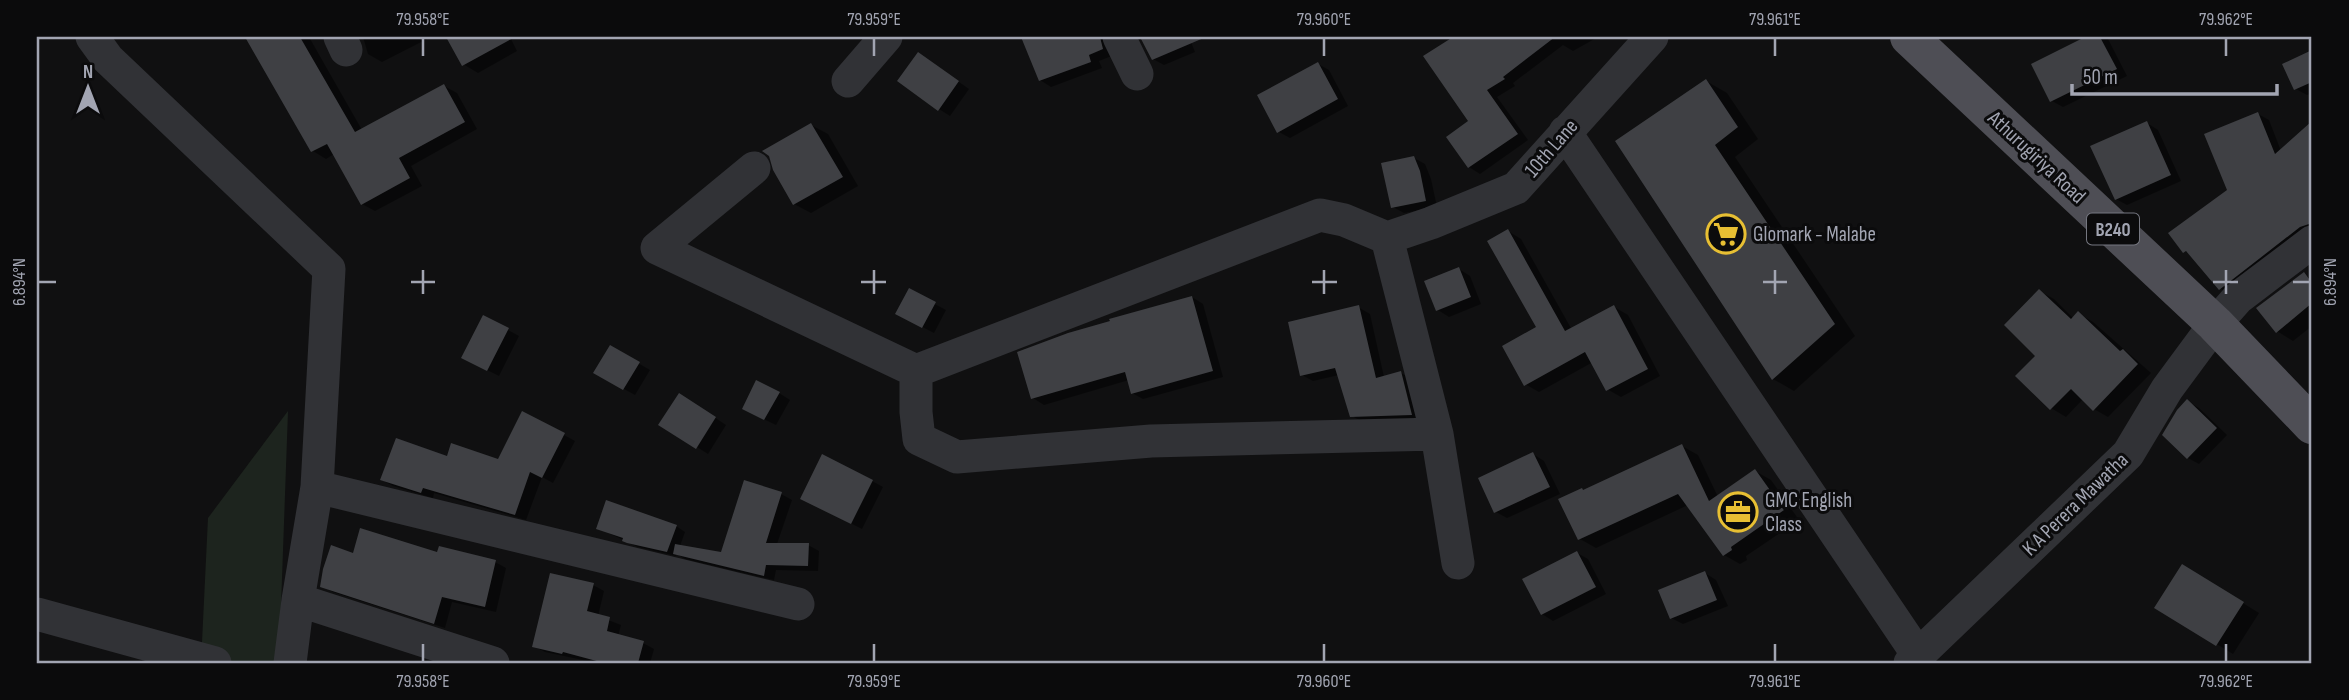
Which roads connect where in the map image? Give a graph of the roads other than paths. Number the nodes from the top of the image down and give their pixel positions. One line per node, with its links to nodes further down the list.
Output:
1 (92, 37): 16 (street)
2 (886, 37): 7 (street)
3 (1119, 37): 6 (street)
4 (1652, 37): 8 (street, 10th Lane)
5 (1909, 37): 12 (main road, Athurugiriya Road / B240)
6 (1137, 74)
7 (848, 81)
8 (1564, 132): 10 (street, 10th Lane); 21 (street)
9 (754, 168): 13 (street)
10 (1387, 238): 13 (street); 15 (street)
11 (2312, 242): 12 (street, K A Perera Mawatha)
12 (2215, 324): 14 (main road, Athurugiriya Road / B240); 21 (street, K A Perera Mawatha)
13 (916, 371): 15 (street)
14 (2312, 425)
15 (1437, 434): 17 (street)
16 (317, 487): 18 (street); 19 (street)
17 (1458, 563)
18 (298, 600): 23 (street); 24 (street)
19 (797, 604)
20 (37, 614): 22 (street)
21 (1914, 659)
22 (215, 663)
23 (290, 663)
24 (493, 663)

